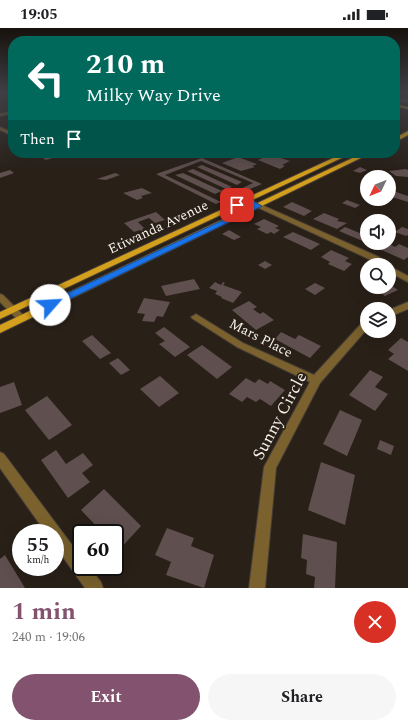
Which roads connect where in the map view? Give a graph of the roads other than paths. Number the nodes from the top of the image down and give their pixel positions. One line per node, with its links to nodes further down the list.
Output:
1 (338, 158): 3 (main road, Etiwanda Avenue)
2 (358, 158): 4 (main road, Etiwanda Avenue)
3 (246, 200): 4 (street); 10 (main road, Etiwanda Avenue)
4 (258, 206): 5 (street); 14 (main road, Etiwanda Avenue)
5 (374, 258)
6 (396, 272): 7 (street)
7 (408, 280)
8 (0, 297): 10 (street)
9 (408, 305): 11 (street)
10 (12, 310): 12 (main road, Etiwanda Avenue); 14 (street)
11 (396, 311)
12 (0, 316)
13 (196, 317): 17 (street, Mars Place)
14 (22, 319): 15 (main road, Etiwanda Avenue)
15 (0, 329)
16 (360, 330): 17 (street, Sunny Circle)
17 (316, 380): 22 (street, Sunny Circle)
18 (0, 458): 19 (street)
19 (48, 524)
20 (64, 545): 21 (street)
21 (95, 588)
22 (257, 588)

